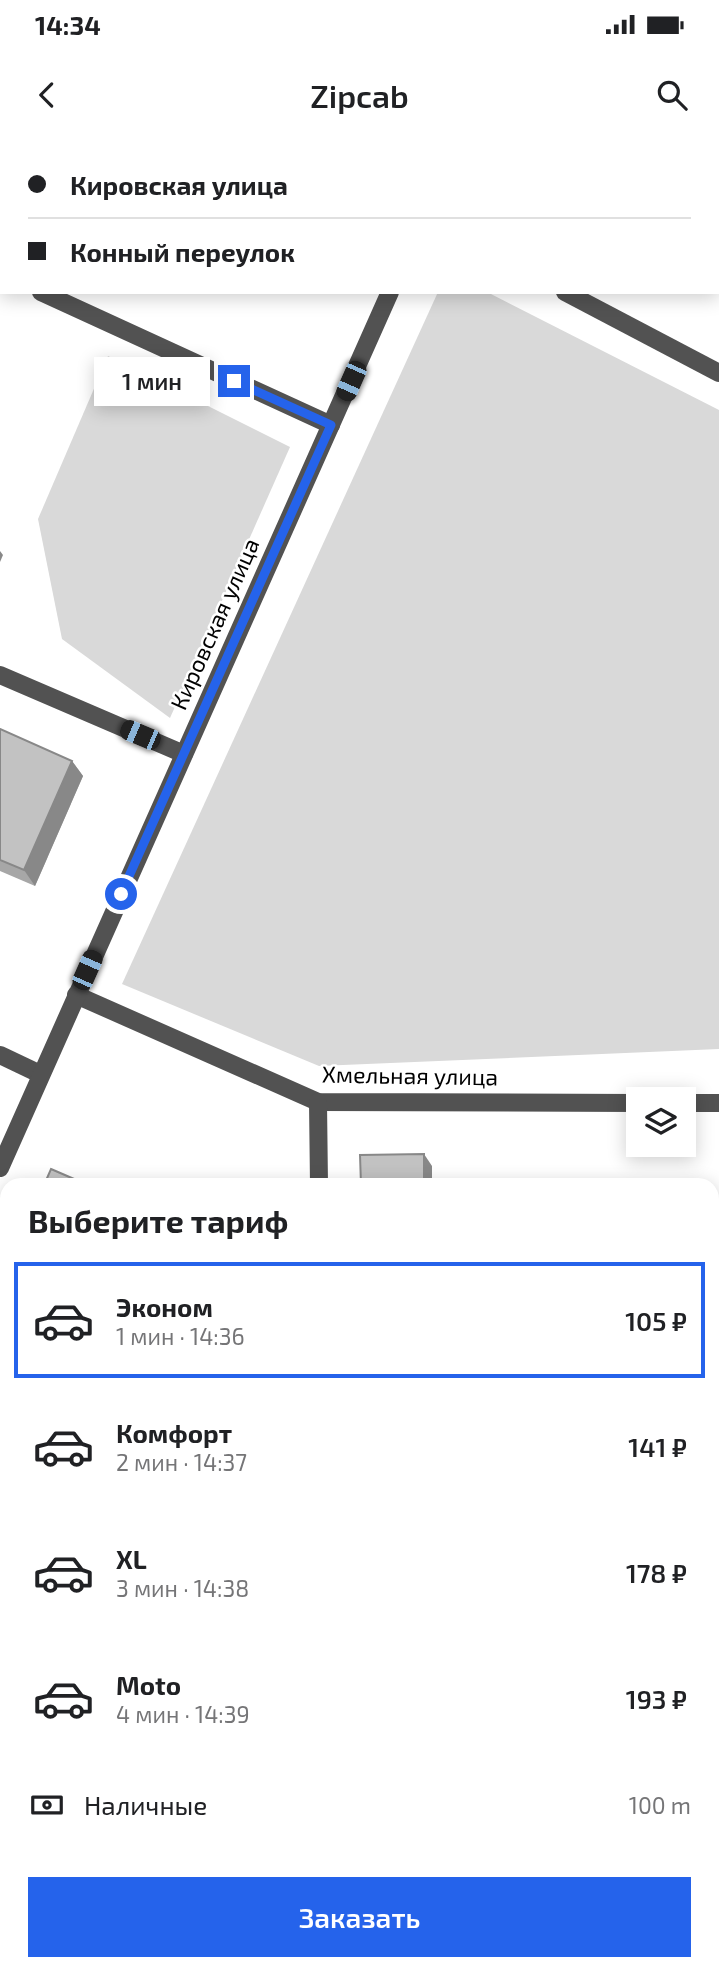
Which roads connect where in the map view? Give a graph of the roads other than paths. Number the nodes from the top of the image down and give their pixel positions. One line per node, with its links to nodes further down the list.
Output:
1 (45, 294): 5 (street)
2 (389, 294): 5 (street, Кировская улица)
3 (569, 294): 4 (street)
4 (719, 373)
5 (331, 425): 7 (street, Кировская улица)
6 (0, 675): 7 (street)
7 (184, 754): 8 (street, Кировская улица)
8 (76, 995): 10 (street, Кировская улица); 11 (street, Хмельная улица)
9 (0, 1055): 10 (street)
10 (40, 1073): 15 (street, Кировская улица)
11 (318, 1102): 12 (street, Хмельная улица); 16 (street)
12 (626, 1103)
13 (696, 1103): 14 (street)
14 (719, 1103)
15 (0, 1168)
16 (319, 1178)

